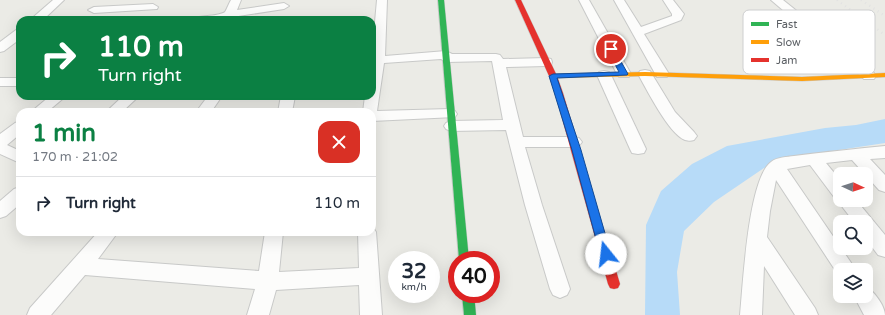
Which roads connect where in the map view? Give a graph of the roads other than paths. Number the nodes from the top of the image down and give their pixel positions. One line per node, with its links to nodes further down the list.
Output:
1 (59, 0): 15 (street)
2 (236, 0): 14 (street)
3 (382, 0): 22 (street)
4 (441, 0): 23 (street)
5 (518, 0): 24 (street)
6 (584, 0): 27 (street)
7 (619, 0): 19 (street)
8 (668, 0): 19 (street)
9 (776, 0): 13 (street)
10 (284, 3): 14 (street); 18 (street)
11 (156, 4): 12 (street); 16 (street)
12 (94, 10)
13 (788, 10)
14 (230, 14): 17 (street)
15 (41, 16)
16 (146, 16)
17 (225, 16)
18 (287, 16)
19 (638, 32): 29 (street)
20 (16, 36): 21 (street)
21 (0, 48)
22 (376, 56): 23 (street)
23 (446, 56): 25 (street); 41 (street)
24 (546, 62): 25 (street); 32 (street)
25 (499, 63): 42 (street)
26 (604, 74): 27 (street); 32 (street); 49 (street)
27 (624, 74): 28 (street)
28 (645, 74): 29 (street); 44 (street)
29 (662, 74): 33 (street)
30 (867, 74): 33 (street)
31 (885, 75): 33 (street)
32 (553, 76): 47 (street)
33 (869, 76)
34 (0, 82): 35 (street)
35 (16, 82)
36 (54, 100): 38 (street)
37 (127, 100): 39 (street)
38 (43, 108)
39 (118, 108)
40 (376, 116): 41 (street)
41 (451, 120): 42 (street); 67 (street)
42 (512, 125): 46 (street)
43 (16, 129): 45 (street)
44 (689, 136)
45 (0, 142)
46 (516, 142): 47 (street); 73 (street)
47 (574, 142): 72 (street)
48 (0, 148): 52 (street)
49 (638, 149)
50 (885, 152): 51 (street)
51 (856, 154): 53 (street); 56 (street)
52 (16, 155)
53 (814, 159): 54 (street); 55 (street)
54 (776, 166): 65 (street); 68 (street)
55 (833, 183)
56 (885, 186)
57 (16, 197): 59 (street)
58 (852, 207): 60 (street)
59 (0, 211)
60 (858, 215)
61 (873, 234): 66 (street)
62 (106, 236): 69 (street)
63 (274, 236): 71 (street)
64 (366, 236): 70 (street)
65 (757, 238): 80 (street); 81 (street)
66 (885, 249)
67 (463, 251)
68 (841, 263)
69 (80, 266): 71 (street); 76 (street)
70 (368, 276): 71 (street); 78 (street)
71 (268, 280): 77 (street)
72 (614, 284)
73 (560, 289)
74 (469, 303): 79 (street)
75 (868, 303): 82 (street)
76 (38, 315)
77 (258, 315)
78 (371, 315)
79 (470, 315)
80 (751, 315)
81 (807, 315)
82 (876, 315)

